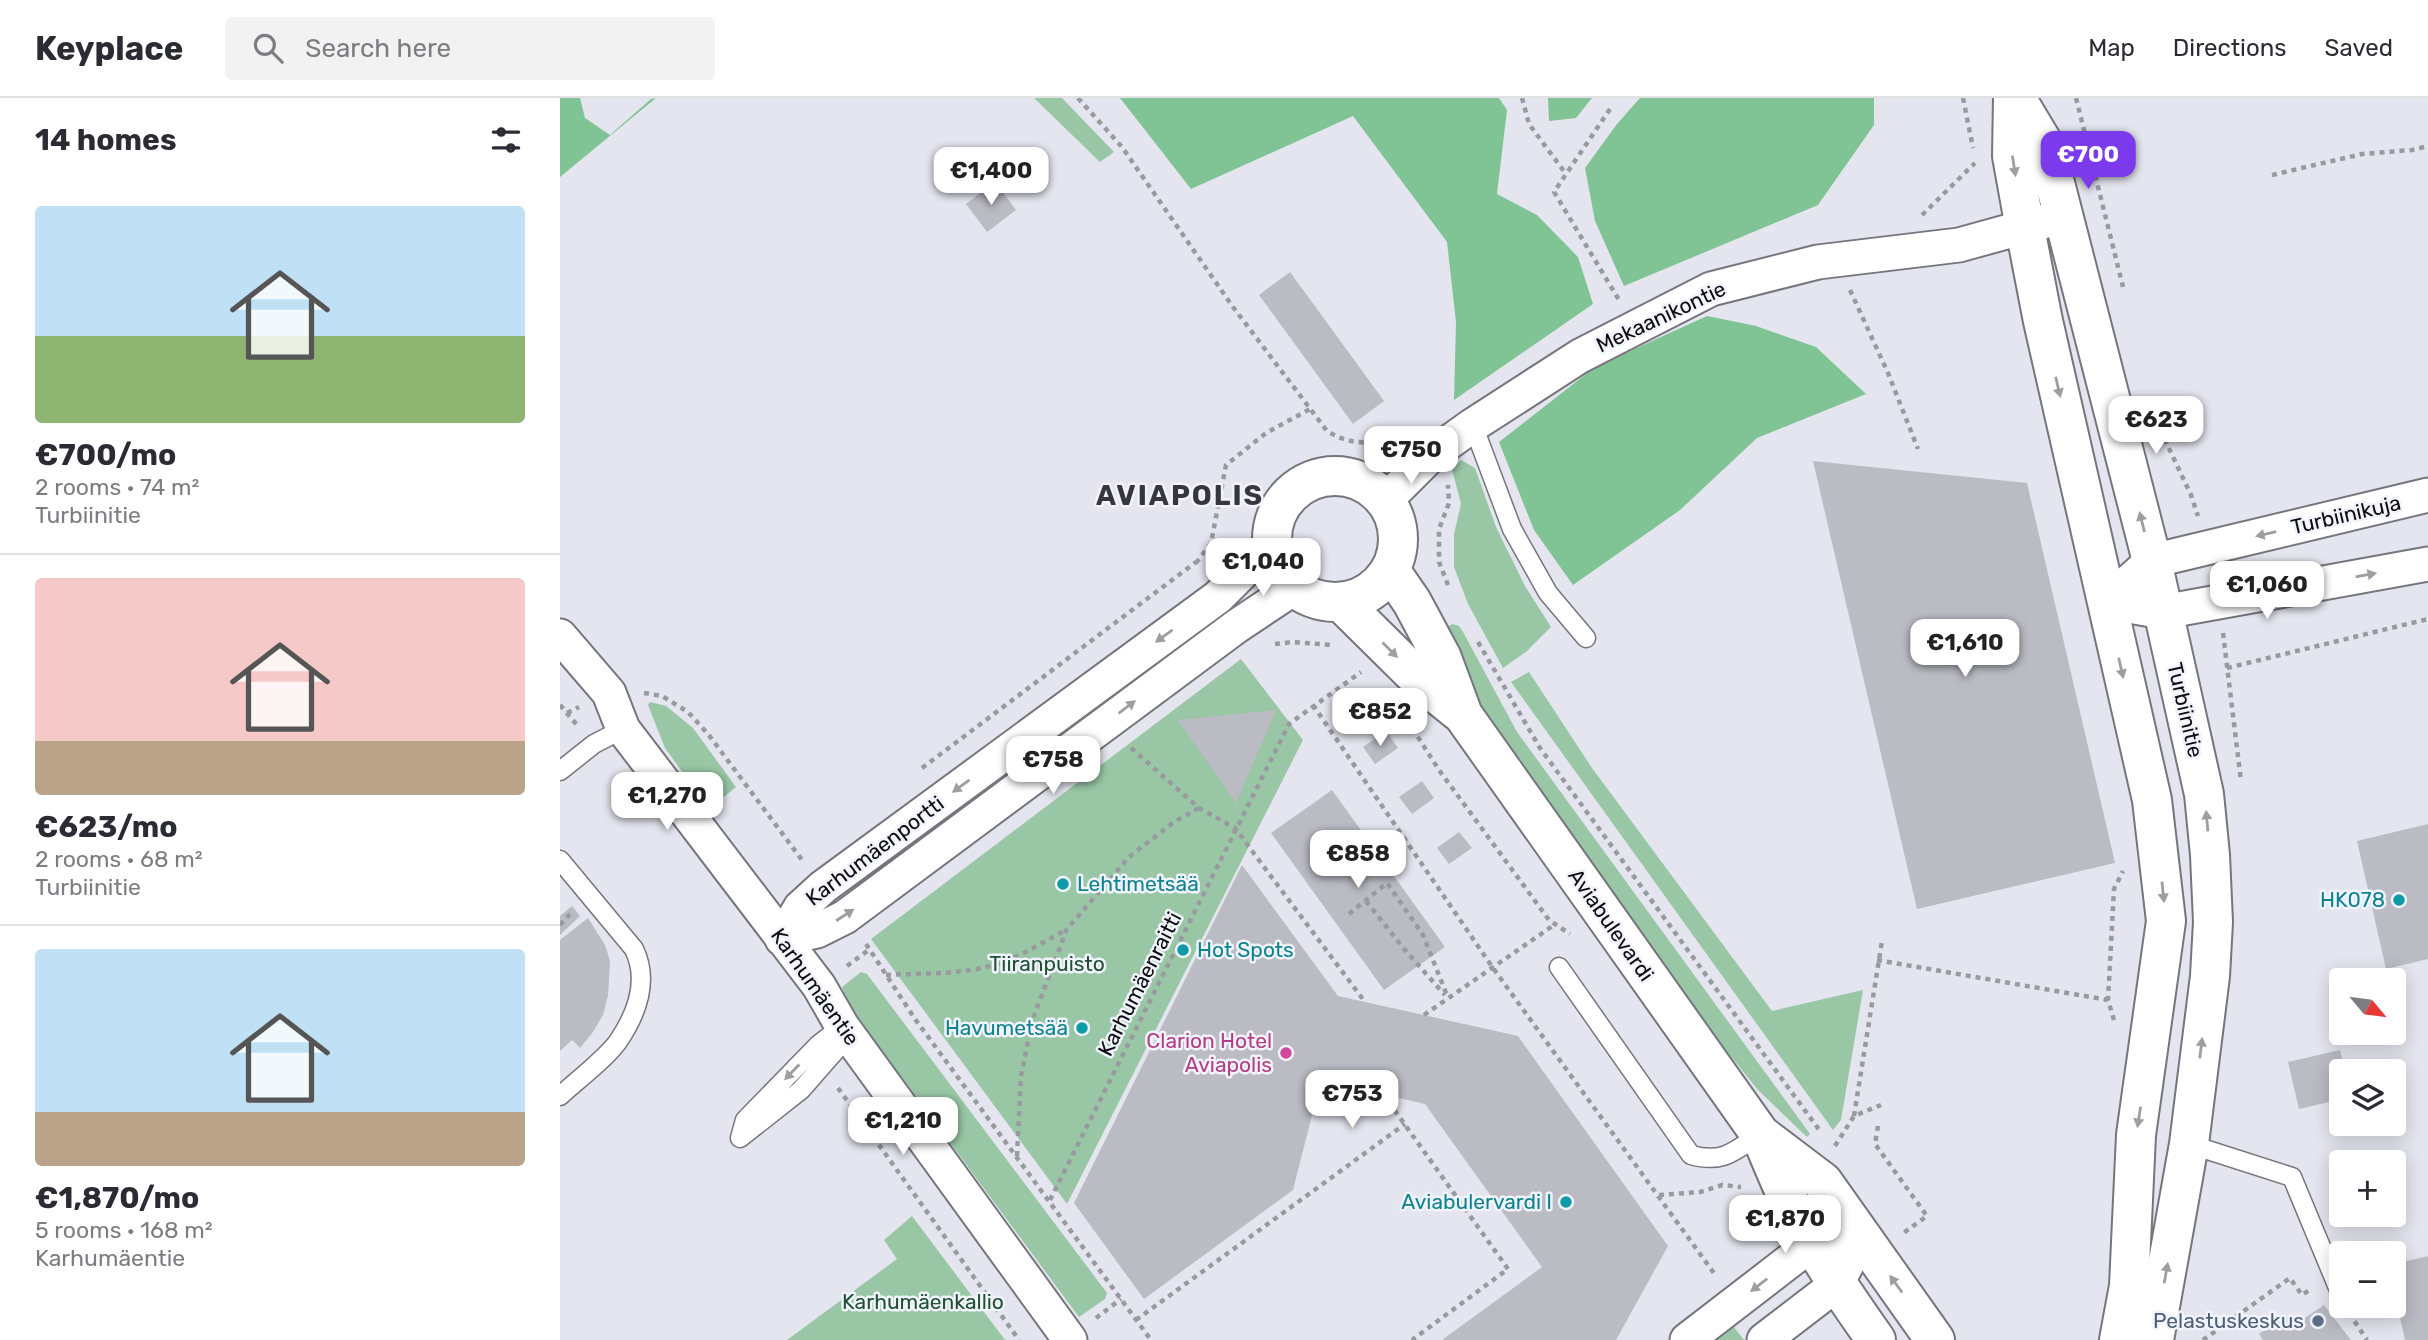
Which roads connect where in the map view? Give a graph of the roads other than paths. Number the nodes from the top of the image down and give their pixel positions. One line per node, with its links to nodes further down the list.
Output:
1 (2015, 98): 2 (street, Turbiinitie); 3 (street, Turbiinitie, one-way to 3)
2 (2064, 216): 3 (street, Mekaanikontie); 8 (street, Turbiinitie, one-way to 2)
3 (2025, 228): 4 (street, Mekaanikontie); 13 (street, Turbiinitie, one-way to 13)
4 (1473, 425): 6 (street, Mekaanikontie); 16 (lane)
5 (2428, 495): 8 (street, Turbiinikuja, one-way to 8)
6 (1385, 501): 7 (street); 10 (street)
7 (1271, 544): 11 (street); 21 (street, Karhumäenportti, one-way to 21)
8 (2152, 561): 13 (street, Turbiinikuja); 14 (street, Turbiinitie)
9 (2428, 564): 14 (street, one-way to 9)
10 (1390, 570): 12 (street); 17 (street, Aviabulevardi)
11 (1294, 588): 12 (street); 21 (street, Karhumäenportti, one-way to 11)
12 (1341, 602): 17 (street, Aviabulevardi, one-way to 17)
13 (2106, 602): 14 (street); 36 (street, Turbiinitie, one-way to 36)
14 (2163, 612): 26 (street, Turbiinitie, one-way to 14)
15 (560, 636): 18 (street, Karhumäentie)
16 (1586, 638)
17 (1463, 715): 25 (street, Aviabulevardi)
18 (623, 729): 19 (lane); 21 (street, Karhumäentie)
19 (560, 771)
20 (560, 860): 24 (lane)
21 (782, 939): 23 (street, Karhumäentie)
22 (1559, 967): 25 (lane)
23 (845, 1030): 23 (lane, one-way to 23); 31 (street, Karhumäentie)
24 (560, 1096)
25 (1759, 1134): 27 (street, Aviabulevardi); 28 (street, Aviabulevardi)
26 (2189, 1144): 29 (lane); 37 (street, Turbiinitie, one-way to 26)
27 (1861, 1237): 28 (street); 30 (street); 35 (street, Aviabulevardi, one-way to 27)
28 (1813, 1243): 30 (street, Aviabulevardi); 32 (street, one-way to 32)
29 (2329, 1266)
30 (1837, 1284): 33 (street); 34 (street, Aviabulevardi)
31 (1070, 1340)
32 (1688, 1340)
33 (1764, 1340)
34 (1876, 1340)
35 (1935, 1340)
36 (2119, 1340)
37 (2154, 1340)

